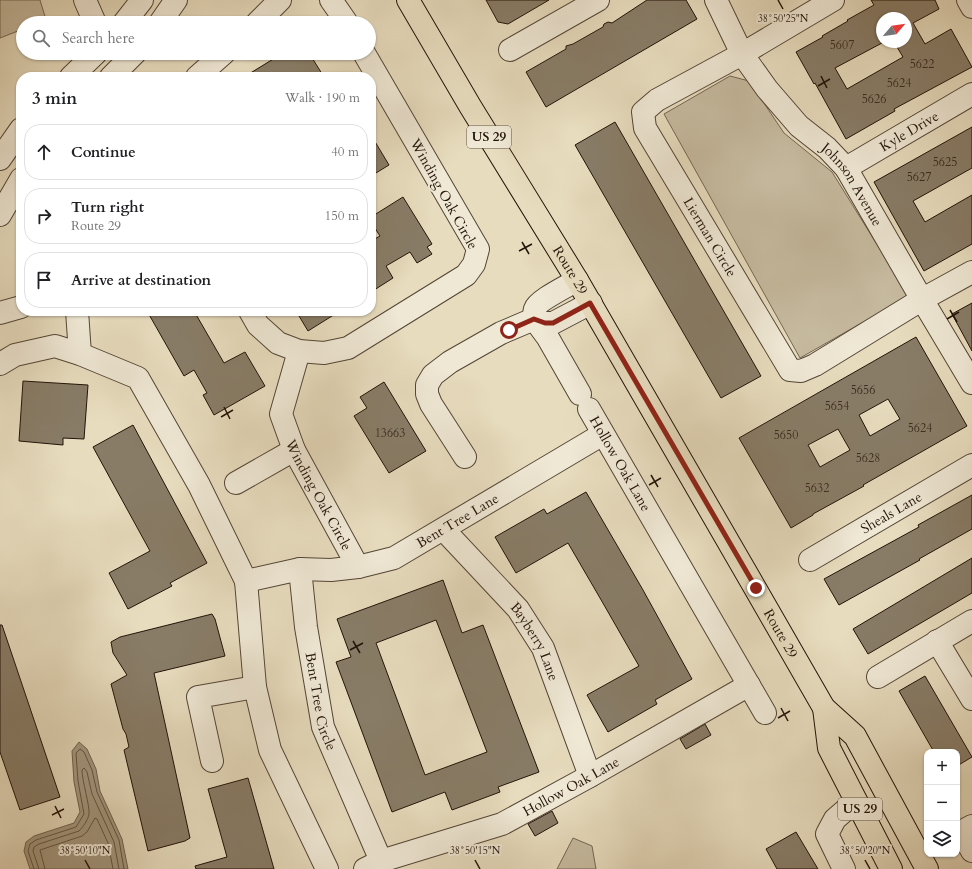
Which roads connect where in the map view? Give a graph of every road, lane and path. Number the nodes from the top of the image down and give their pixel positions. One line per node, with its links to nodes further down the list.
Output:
1 (85, 0): 12 (street)
2 (142, 0): 13 (street)
3 (176, 0): 14 (street)
4 (280, 0): 15 (street)
5 (332, 0): 16 (street)
6 (408, 0): 35 (main road, Route 29 / US 29)
7 (598, 0): 17 (street)
8 (716, 0): 18 (street, Johnson Avenue)
9 (833, 0): 18 (street, Lierman Circle)
10 (968, 0): 11 (street)
11 (972, 7)
12 (92, 16)
13 (129, 16)
14 (165, 16)
15 (264, 16)
16 (342, 16)
17 (510, 50)
18 (742, 54): 31 (street, Johnson Avenue); 36 (street, Lierman Circle)
19 (89, 60): 23 (street)
20 (126, 60): 24 (street)
21 (216, 60): 25 (street)
22 (368, 60): 26 (street, Winding Oak Circle)
23 (76, 72)
24 (115, 72)
25 (203, 72)
26 (375, 72)
27 (376, 74): 43 (street, Winding Oak Circle)
28 (972, 94): 31 (street, Kyle Drive)
29 (16, 136): 30 (street)
30 (0, 159)
31 (846, 168): 36 (street, Johnson Avenue)
32 (13, 191): 33 (street)
33 (0, 215)
34 (972, 272): 36 (street, Lierman Circle)
35 (577, 280): 37 (main road, Route 29 / US 29); 42 (street)
36 (922, 300): 46 (street, Johnson Avenue)
37 (590, 303): 42 (street); 63 (main road, Route 29 / US 29)
38 (16, 308): 39 (street)
39 (0, 312)
40 (77, 316): 44 (street)
41 (253, 316): 43 (street, Winding Oak Circle)
42 (534, 319): 47 (street, Hollow Oak Lane); 49 (street)
43 (299, 351): 48 (street, Winding Oak Circle)
44 (80, 354): 45 (street); 56 (street)
45 (0, 364)
46 (972, 383)
47 (603, 434): 52 (street, Bent Tree Lane); 60 (street, Hollow Oak Lane)
48 (294, 450): 51 (street); 54 (street, Winding Oak Circle)
49 (465, 457)
50 (972, 465): 53 (street, Sheals Lane)
51 (236, 483)
52 (444, 530): 54 (street, Bent Tree Lane); 66 (street, Bayberry Lane)
53 (810, 560)
54 (358, 567): 55 (street, Bent Tree Lane)
55 (300, 569): 56 (street); 70 (street, Bent Tree Circle)
56 (246, 581): 61 (street)
57 (972, 621): 58 (street)
58 (938, 641): 59 (street); 62 (street)
59 (878, 677)
60 (749, 685): 64 (street, Hollow Oak Lane); 66 (street, Hollow Oak Lane)
61 (255, 687): 65 (street); 71 (street)
62 (972, 699)
63 (824, 708): 67 (main road, Route 29 / US 29); 74 (main road, Route 29 / US 29)
64 (766, 713)
65 (212, 761)
66 (590, 776): 70 (street, Hollow Oak Lane)
67 (856, 801): 72 (street); 73 (main road, Route 29 / US 29)
68 (972, 826): 69 (street)
69 (972, 851)
70 (373, 865)
71 (327, 869)
72 (844, 869)
73 (891, 869)
74 (927, 869)

